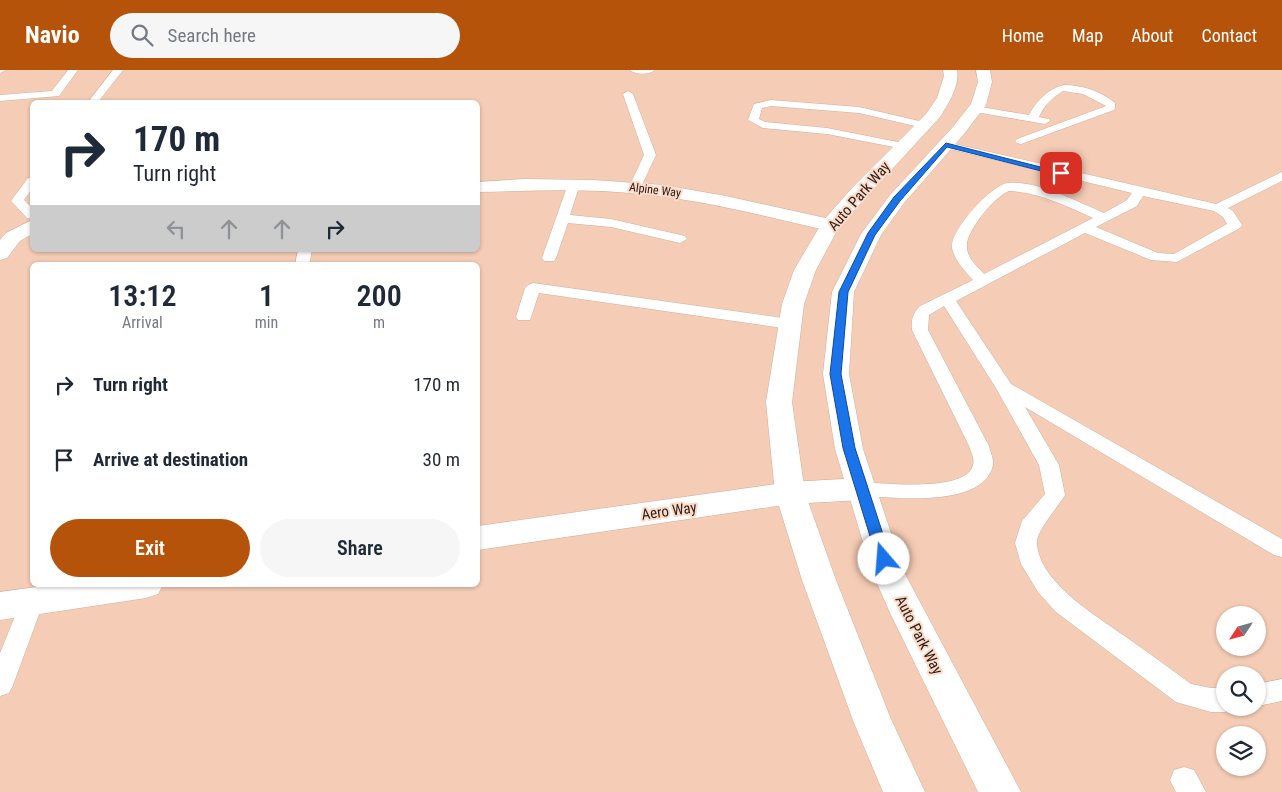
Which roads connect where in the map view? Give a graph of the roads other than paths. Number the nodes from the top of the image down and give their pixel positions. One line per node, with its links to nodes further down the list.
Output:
1 (73, 70): 8 (lane)
2 (118, 70): 9 (lane)
3 (635, 70): 4 (lane)
4 (650, 70)
5 (950, 70): 13 (main road, Auto Park Way)
6 (983, 70): 10 (main road, Auto Park Way)
7 (628, 94): 21 (lane)
8 (0, 98)
9 (95, 100)
10 (975, 109): 11 (lane); 15 (main road, Auto Park Way)
11 (1032, 119): 12 (lane); 12 (lane)
12 (1067, 124): 14 (lane)
13 (924, 125): 16 (main road, Auto Park Way); 16 (lane)
14 (1021, 141)
15 (946, 145): 22 (lane); 39 (main road, Auto Park Way)
16 (904, 146): 27 (main road, Auto Park Way)
17 (1282, 176): 23 (lane)
18 (30, 184): 24 (lane)
19 (574, 184): 20 (main road, Alpine Way); 21 (main road, Alpine Way); 26 (lane)
20 (480, 186)
21 (634, 188): 27 (main road, Alpine Way)
22 (1140, 191): 23 (lane); 25 (lane)
23 (1218, 208): 29 (lane)
24 (30, 213)
25 (1103, 217): 29 (lane); 34 (lane)
26 (562, 218): 31 (lane); 33 (lane)
27 (830, 226): 37 (main road, Auto Park Way)
28 (30, 227): 30 (main road)
29 (1084, 227): 34 (lane)
30 (6, 238): 32 (main road)
31 (680, 239)
32 (0, 254)
33 (549, 258)
34 (982, 281): 35 (lane)
35 (947, 299): 38 (lane); 39 (lane)
36 (524, 317): 37 (lane)
37 (790, 324): 40 (main road, Auto Park Way)
38 (1005, 388): 42 (lane); 49 (lane)
39 (861, 489): 40 (main road, Aero Way); 51 (main road, Auto Park Way)
40 (790, 494): 41 (main road, Aero Way); 50 (main road, Auto Park Way)
41 (480, 538)
42 (1282, 549)
43 (132, 587): 44 (main road)
44 (32, 601): 45 (main road); 46 (lane)
45 (0, 606)
46 (0, 685)
47 (1282, 690): 48 (lane)
48 (1266, 693)
49 (1216, 700)
50 (904, 792)
51 (1000, 792)

